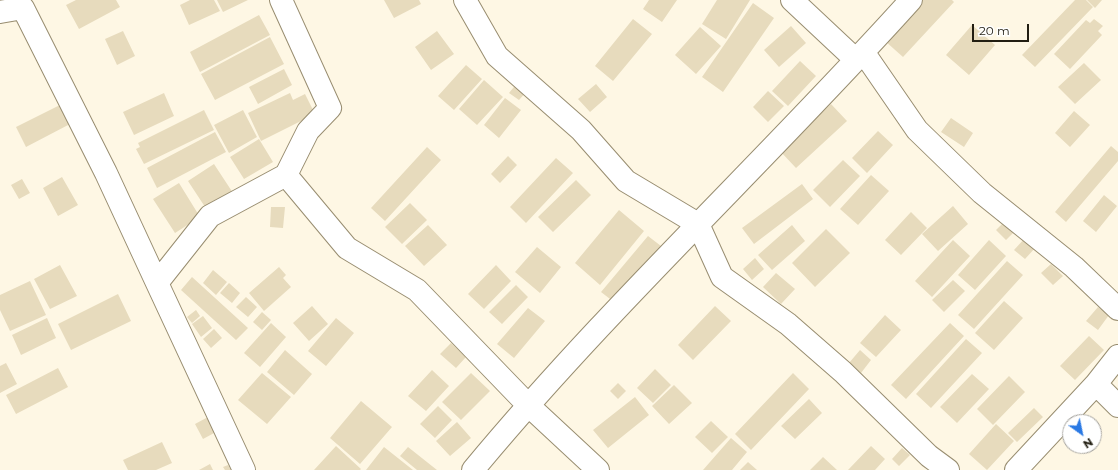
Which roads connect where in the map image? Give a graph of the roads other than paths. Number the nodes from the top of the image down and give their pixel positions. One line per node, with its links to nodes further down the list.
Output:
1 (281, 0): 8 (street)
2 (465, 0): 9 (street)
3 (792, 0): 7 (street)
4 (911, 0): 7 (street)
5 (21, 4): 6 (street); 10 (street)
6 (0, 12)
7 (860, 56): 9 (street); 11 (street)
8 (286, 175): 10 (street); 14 (street)
9 (698, 224): 14 (street); 19 (street)
10 (157, 283): 16 (street)
11 (1118, 309)
12 (1118, 356): 13 (street)
13 (1096, 384): 15 (street); 20 (street)
14 (528, 405): 17 (street); 18 (street)
15 (1118, 406)
16 (244, 470)
17 (473, 470)
18 (598, 470)
19 (948, 470)
20 (1016, 470)

